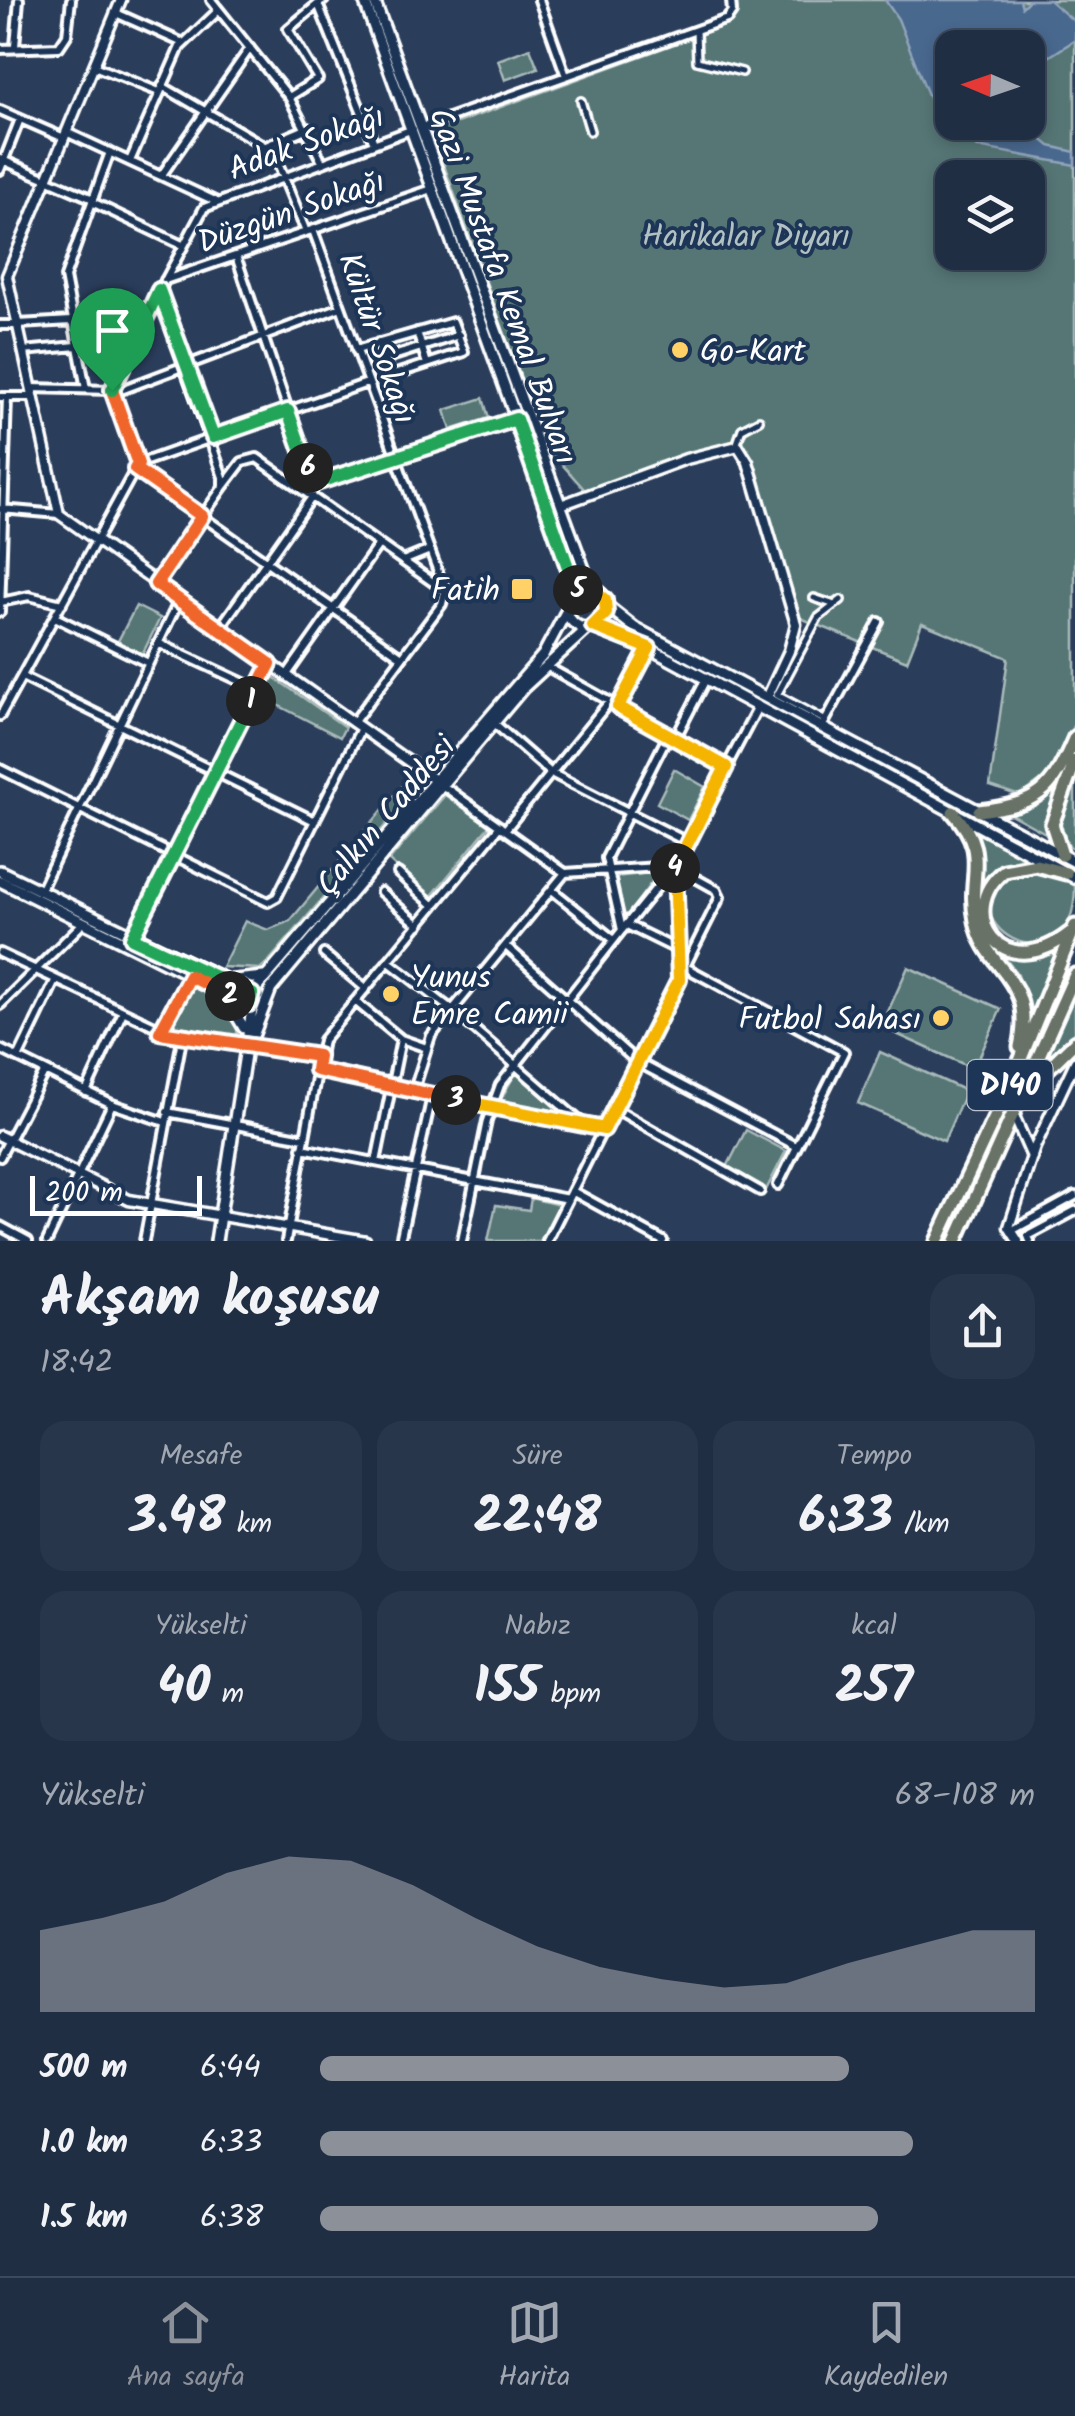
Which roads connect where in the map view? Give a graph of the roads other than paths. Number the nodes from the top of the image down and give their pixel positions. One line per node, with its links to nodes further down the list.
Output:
1 (20, 0): 14 (street)
2 (70, 0): 14 (street)
3 (121, 0): 11 (street)
4 (211, 0): 10 (street)
5 (364, 0): 27 (main road, Gazi Mustafa Kemal Bulvarı)
6 (374, 0): 27 (main road, Gazi Mustafa Kemal Bulvarı)
7 (539, 0): 19 (street)
8 (731, 0): 12 (street, Adak Sokağı)
9 (321, 2): 21 (street); 30 (street)
10 (220, 10): 13 (street); 15 (street)
11 (116, 13): 13 (street); 17 (street)
12 (696, 30): 18 (street); 19 (street, Adak Sokağı)
13 (183, 43): 20 (street)
14 (15, 46): 16 (street)
15 (250, 48): 21 (street); 24 (street)
16 (0, 49)
17 (94, 66): 20 (street); 29 (street)
18 (742, 72)
19 (566, 76): 27 (street, Adak Sokağı)
20 (160, 89): 24 (street); 34 (street)
21 (289, 97): 26 (street)
22 (580, 101): 28 (street)
23 (0, 110): 25 (street)
24 (204, 111): 31 (street); 37 (street)
25 (20, 119): 29 (street); 33 (street)
26 (308, 128): 31 (street); 35 (street)
27 (416, 129): 30 (street, Adak Sokağı); 40 (main road, Gazi Mustafa Kemal Bulvarı); 80 (main road, Gazi Mustafa Kemal Bulvarı)
28 (590, 131)
29 (65, 135): 32 (street); 39 (street)
30 (374, 143): 35 (street, Adak Sokağı)
31 (266, 146): 38 (street, Kültür Sokağı)
32 (110, 152): 34 (street); 41 (street)
33 (2, 160): 36 (street); 39 (street)
34 (130, 162): 37 (street)
35 (322, 162): 38 (street, Adak Sokağı)
36 (0, 170)
37 (161, 176): 42 (street)
38 (285, 176): 42 (street, Adak Sokağı); 43 (street, Kültür Sokağı)
39 (47, 179): 41 (street); 46 (street)
40 (434, 189): 43 (street, Düzgün Sokağı); 71 (main road, Gazi Mustafa Kemal Bulvarı)
41 (93, 200): 44 (street); 50 (street)
42 (217, 201): 44 (street)
43 (309, 231): 45 (street, Düzgün Sokağı); 49 (street, Kültür Sokağı)
44 (182, 245): 47 (street)
45 (236, 256): 47 (street, Düzgün Sokağı); 56 (street)
46 (4, 275): 52 (street)
47 (164, 281): 48 (street)
48 (159, 290): 53 (street); 64 (street)
49 (341, 307): 56 (street); 60 (street, Kültür Sokağı)
50 (72, 322): 52 (street); 53 (street); 58 (street)
51 (0, 325): 52 (street)
52 (18, 325): 61 (street)
53 (138, 331): 67 (street)
54 (418, 332): 55 (street); 57 (street); 59 (street)
55 (459, 335): 59 (street); 63 (street)
56 (263, 336): 64 (street); 70 (street)
57 (378, 343): 60 (street); 62 (street)
58 (77, 346): 61 (street); 66 (street)
59 (422, 347): 62 (street); 63 (street)
60 (356, 350): 65 (street, Kültür Sokağı)
61 (24, 351): 68 (street)
62 (384, 359): 63 (street)
63 (427, 364)
64 (187, 365): 67 (street); 73 (street)
65 (368, 383): 70 (street); 75 (street, Kültür Sokağı)
66 (86, 389): 67 (street); 68 (street)
67 (113, 391): 76 (street)
68 (32, 392): 69 (street); 82 (street)
69 (4, 397): 81 (street)
70 (288, 411): 73 (street); 77 (street)
71 (516, 419): 75 (street); 92 (main road, Gazi Mustafa Kemal Bulvarı)
72 (759, 420): 74 (street)
73 (213, 437): 76 (street); 78 (street)
74 (736, 446): 80 (street); 117 (street)
75 (393, 458): 77 (street); 86 (street, Kültür Sokağı)
76 (136, 466): 83 (street); 84 (street)
77 (313, 484): 79 (street)
78 (223, 487): 79 (street); 83 (street)
79 (312, 497): 85 (street); 88 (street)
80 (558, 506): 90 (main road, Gazi Mustafa Kemal Bulvarı)
81 (2, 509): 82 (street); 96 (street)
82 (60, 514): 84 (street)
83 (202, 516): 88 (street); 89 (street)
84 (94, 541): 89 (street); 97 (street)
85 (380, 544): 87 (street); 100 (street)
86 (430, 550): 87 (street); 91 (street, Kültür Sokağı)
87 (403, 561): 91 (street)
88 (266, 562): 100 (street); 106 (street)
89 (156, 584): 94 (street)
90 (591, 588): 92 (main road); 99 (main road)
91 (445, 591): 109 (street)
92 (570, 598): 101 (main road)
93 (814, 598): 98 (street)
94 (178, 600): 106 (street); 107 (street)
95 (841, 600): 98 (street)
96 (0, 602): 97 (street); 102 (street)
97 (62, 604): 103 (street)
98 (832, 604): 123 (street)
99 (606, 606): 105 (main road); 117 (main road)
100 (334, 609): 109 (street); 113 (street)
101 (567, 610): 105 (main road); 133 (main road, Çalkın Caddesi)
102 (0, 612)
103 (55, 617): 110 (street); 114 (street)
104 (878, 622): 123 (street)
105 (590, 627): 108 (main road); 112 (main road, Çalkın Caddesi)
106 (219, 629): 111 (street)
107 (158, 642): 110 (street); 116 (street)
108 (649, 648): 115 (main road); 119 (street)
109 (402, 656): 125 (street)
110 (148, 664): 124 (street)
111 (270, 664): 113 (street); 116 (street)
112 (544, 665): 118 (street); 122 (main road, Çalkın Caddesi)
113 (286, 676): 125 (street)
114 (24, 678): 121 (street); 124 (street)
115 (706, 679): 120 (main road); 126 (street)
116 (257, 689): 131 (street)
117 (767, 698): 123 (main road)
118 (609, 702): 119 (street); 132 (street)
119 (618, 707): 126 (street)
120 (758, 707): 129 (street); 137 (main road)
121 (0, 716)
122 (494, 723): 132 (street); 133 (main road, Çalkın Caddesi)
123 (824, 724): 135 (main road)
124 (118, 725): 131 (street); 134 (street)
125 (357, 725): 133 (street); 138 (street)
126 (671, 737): 129 (street); 136 (street)
127 (1075, 737): 135 (highway)
128 (1075, 761): 141 (highway)
129 (726, 767): 140 (street)
130 (0, 769): 134 (street)
131 (216, 772): 138 (street); 142 (street)
132 (552, 773): 136 (street); 139 (street)
133 (439, 783): 139 (street); 170 (main road, Çalkın Caddesi); 179 (main road, Çalkın Caddesi)
134 (79, 808): 142 (street); 152 (street)
135 (979, 810): 141 (main road)
136 (628, 812): 140 (street); 145 (street)
137 (954, 812): 149 (main road); 197 (highway)
138 (315, 821): 142 (street)
139 (502, 828): 148 (street); 154 (street)
140 (687, 842): 144 (street)
141 (1062, 855): 143 (main road)
142 (174, 857): 159 (street)
143 (1075, 862)
144 (674, 866): 145 (street); 157 (street); 162 (street); 166 (street)
145 (607, 870): 148 (street); 157 (street)
146 (0, 872): 152 (main road)
147 (398, 873): 154 (street)
148 (565, 874): 151 (street)
149 (1070, 875): 158 (highway)
150 (1, 884): 155 (main road)
151 (552, 890): 160 (street); 161 (street)
152 (40, 891): 159 (main road)
153 (380, 892): 156 (street)
154 (434, 906): 156 (street)
155 (83, 922): 167 (street); 169 (main road)
156 (418, 924): 165 (street)
157 (624, 928): 160 (street); 162 (street)
158 (1074, 928): 197 (highway, D140)
159 (132, 938): 171 (main road)
160 (614, 940): 177 (street)
161 (506, 946): 177 (street); 181 (street)
162 (678, 950): 172 (street)
163 (0, 954): 167 (street)
164 (324, 954): 174 (street)
165 (388, 961): 174 (street); 181 (street)
166 (685, 967): 172 (street); 214 (street)
167 (35, 971): 173 (street); 180 (street)
168 (1075, 975): 201 (highway, D140)
169 (190, 976): 175 (main road); 183 (street)
170 (267, 976): 171 (main road); 176 (main road, Çalkın Caddesi)
171 (216, 980): 176 (main road)
172 (679, 980): 192 (street)
173 (55, 981): 182 (street); 191 (street)
174 (366, 989): 178 (street)
175 (222, 992): 176 (main road); 187 (main road)
176 (251, 1000): 179 (main road); 187 (main road, Çalkın Caddesi)
177 (566, 1000): 192 (street); 194 (street)
178 (355, 1001): 185 (street); 190 (street)
179 (263, 1004): 187 (main road, Çalkın Caddesi)
180 (0, 1005)
181 (452, 1010): 188 (street); 194 (street)
182 (122, 1014): 183 (street); 199 (street)
183 (160, 1032): 184 (street)
184 (181, 1036): 187 (street); 206 (street)
185 (401, 1038): 188 (street); 198 (street)
186 (1075, 1042): 201 (highway)
187 (247, 1043): 190 (street); 210 (main road, Çalkın Caddesi)
188 (424, 1047): 200 (street)
189 (0, 1049): 191 (street)
190 (318, 1056): 195 (street)
191 (18, 1058): 196 (street)
192 (637, 1062): 205 (street); 214 (street)
193 (1075, 1062): 217 (street)
194 (515, 1063): 204 (street); 209 (street)
195 (316, 1070): 198 (street); 212 (street)
196 (45, 1072): 199 (street); 213 (street)
197 (1011, 1083): 243 (highway, D140)
198 (392, 1090): 200 (street); 218 (street)
199 (86, 1092): 203 (street)
200 (413, 1093): 202 (street)
201 (1022, 1094): 207 (highway, D140)
202 (432, 1096): 204 (street); 219 (street)
203 (112, 1104): 208 (street); 220 (street)
204 (491, 1106): 209 (street); 221 (street)
205 (614, 1108): 211 (street); 223 (street)
206 (167, 1112): 208 (street); 210 (street)
207 (1014, 1114): 217 (street); 244 (highway, D140)
208 (165, 1122): 226 (street)
209 (583, 1124): 211 (street)
210 (236, 1125): 212 (street); 228 (main road, Çalkın Caddesi)
211 (604, 1129): 224 (street)
212 (304, 1138): 215 (street)
213 (4, 1139): 216 (street); 220 (street)
214 (796, 1146): 222 (street)
215 (302, 1148): 218 (street); 230 (street)
216 (0, 1157)
217 (1032, 1158): 231 (street)
218 (376, 1162): 219 (street)
219 (416, 1170): 221 (street); 239 (street)
220 (78, 1175): 226 (street); 234 (street)
221 (475, 1181): 224 (street); 240 (street)
222 (778, 1185)
223 (760, 1191)
224 (570, 1195): 241 (street); 242 (street)
225 (1075, 1196): 231 (street)
226 (151, 1204): 228 (street); 235 (street)
227 (1075, 1212): 232 (street)
228 (220, 1216): 230 (street); 236 (main road, Çalkın Caddesi)
229 (0, 1226): 233 (street)
230 (288, 1226): 237 (street); 238 (street)
231 (1011, 1228): 232 (street); 245 (street); 246 (street)
232 (1029, 1238)
233 (28, 1241)
234 (47, 1241)
235 (144, 1241)
236 (216, 1241)
237 (286, 1241)
238 (362, 1241)
239 (400, 1241)
240 (462, 1241)
241 (547, 1241)
242 (664, 1241)
243 (937, 1241)
244 (956, 1241)
245 (1003, 1241)
246 (1018, 1241)

